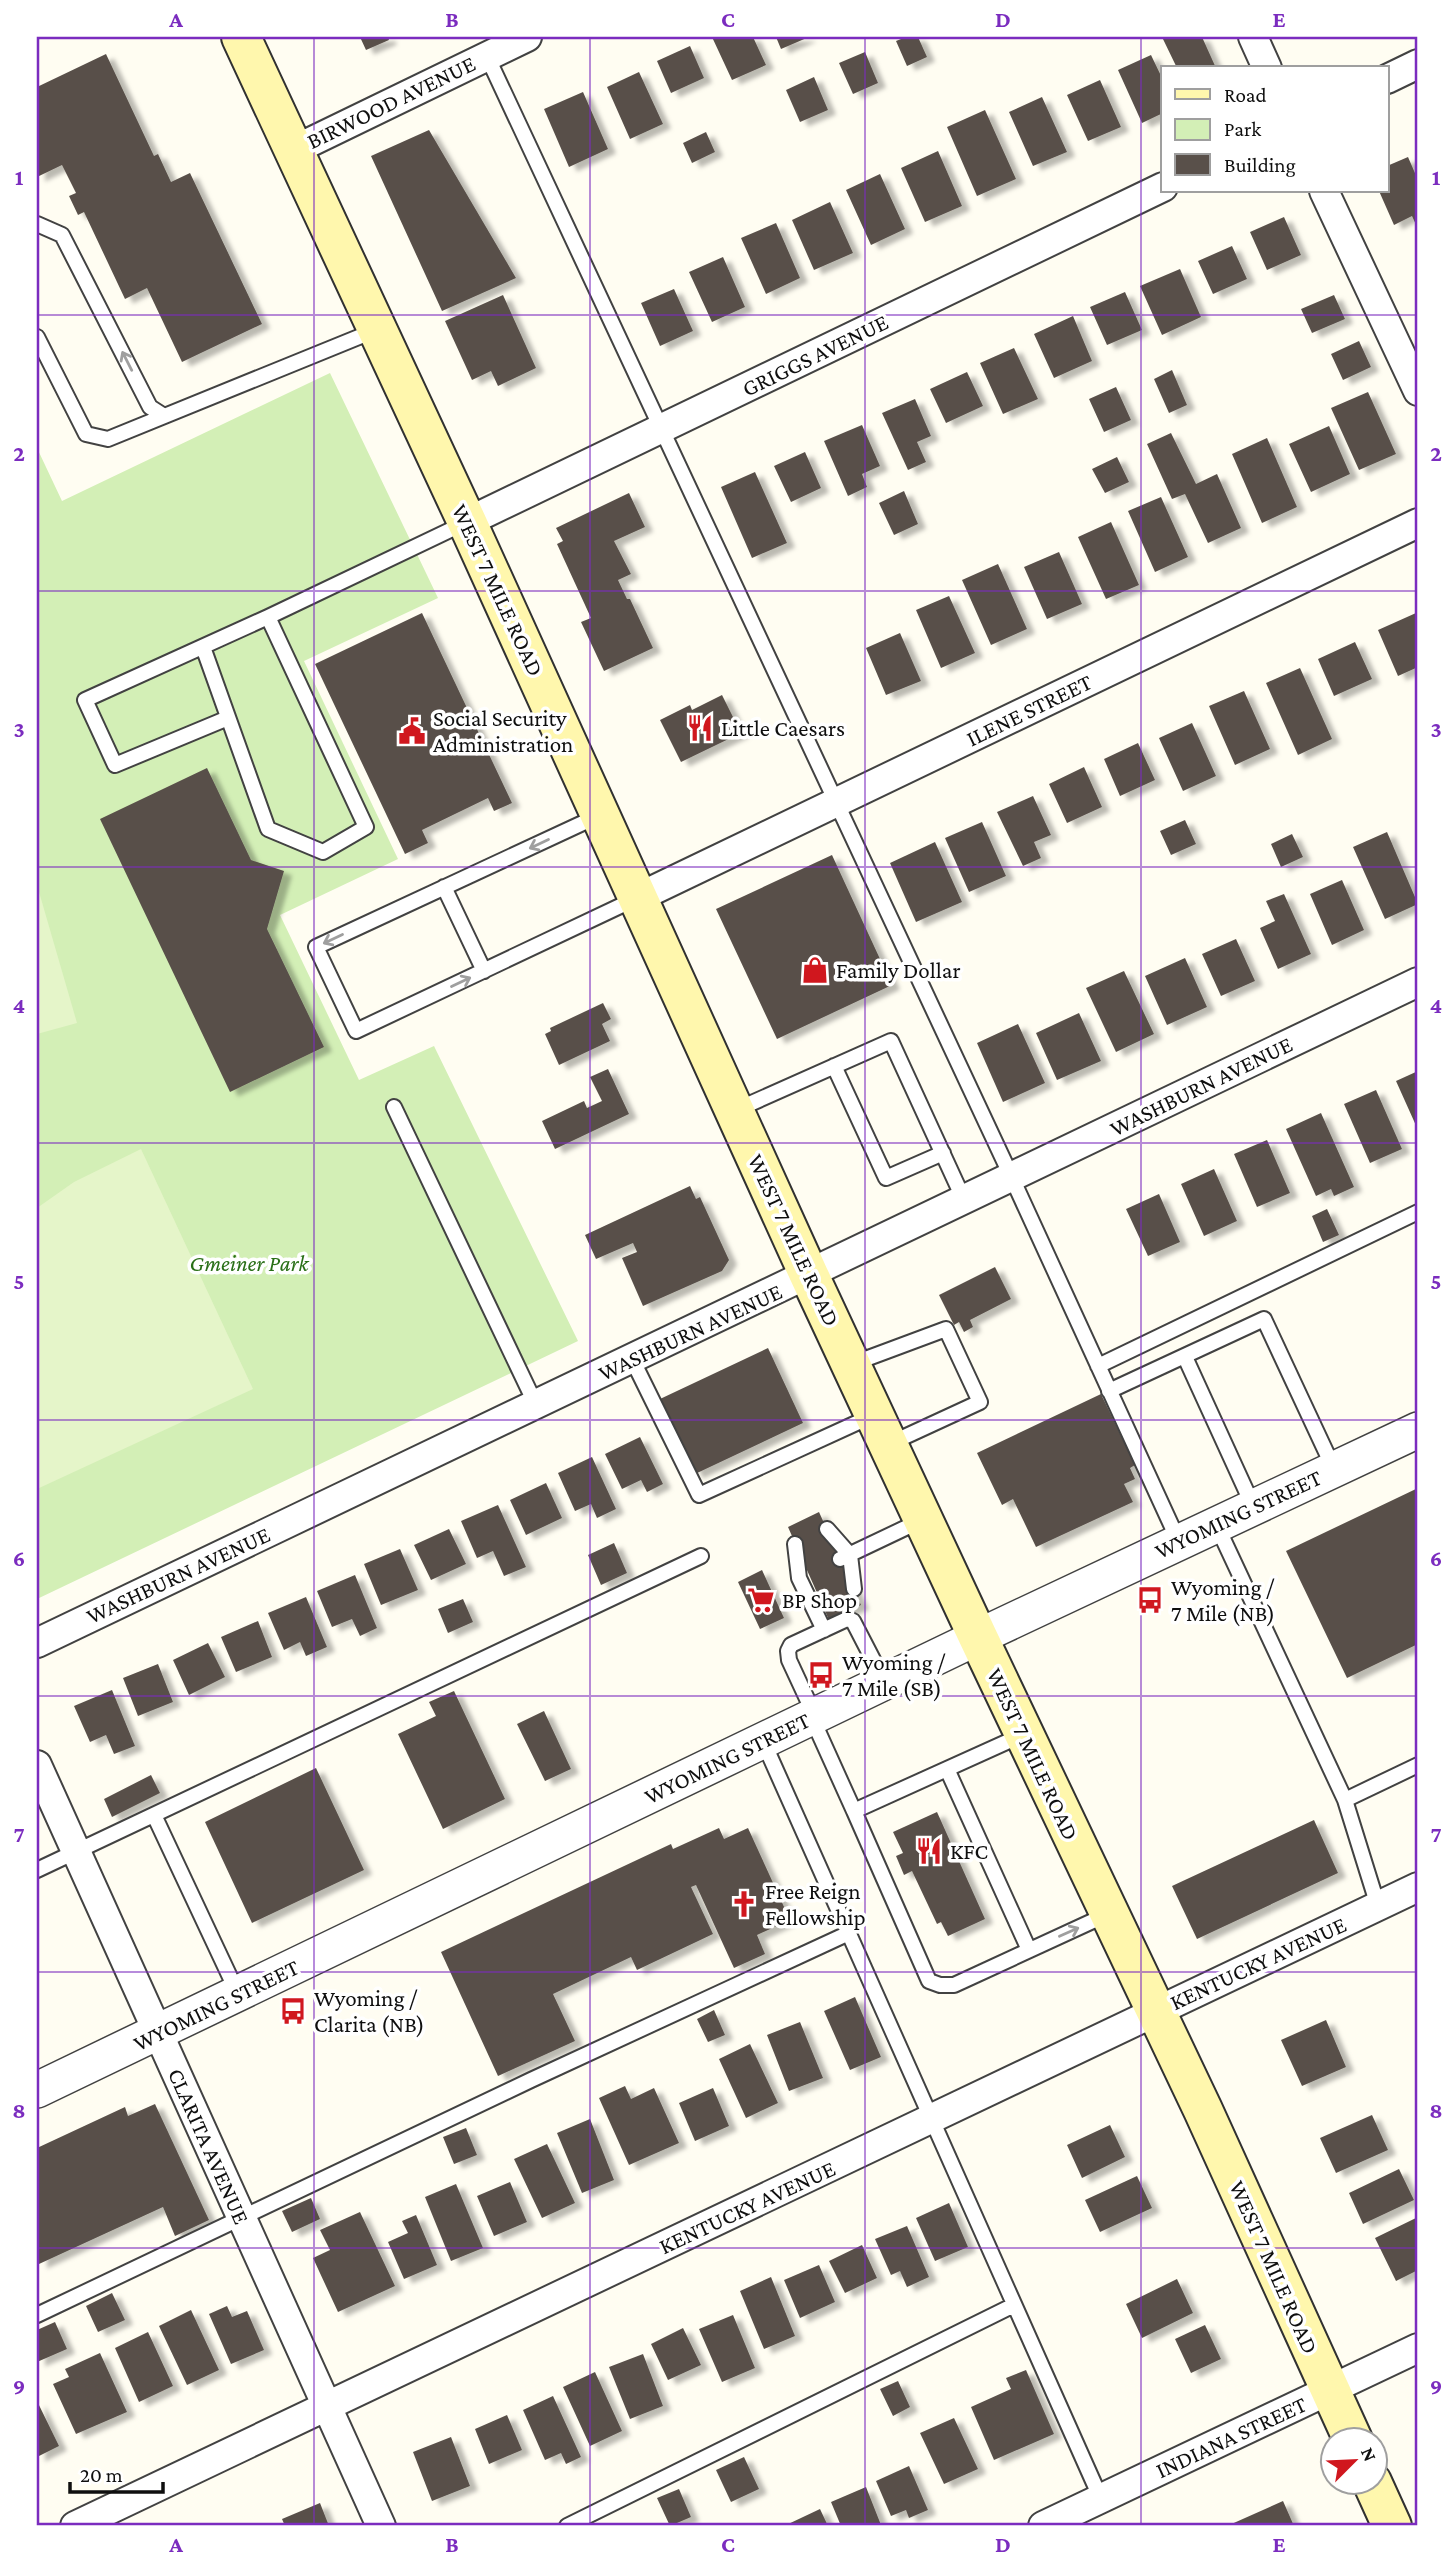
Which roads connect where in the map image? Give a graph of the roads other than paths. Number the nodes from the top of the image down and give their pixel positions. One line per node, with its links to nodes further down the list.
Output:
1 (241, 37): 8 (main road, WEST 7 MILE ROAD)
2 (527, 37): 4 (street, BIRWOOD AVENUE)
3 (1253, 37): 6 (street)
4 (489, 52): 8 (street, BIRWOOD AVENUE); 16 (lane)
5 (1418, 64): 7 (street)
6 (1266, 66)
7 (1388, 79)
8 (294, 150): 12 (main road, WEST 7 MILE ROAD)
9 (1161, 188): 16 (street, GRIGGS AVENUE)
10 (1324, 192): 14 (street)
11 (37, 224): 15 (lane, one-way to 11)
12 (377, 329): 15 (lane); 17 (main road, WEST 7 MILE ROAD)
13 (37, 337): 15 (lane)
14 (1418, 391)
15 (164, 416)
16 (661, 429): 17 (street, GRIGGS AVENUE); 22 (lane)
17 (467, 522): 19 (lane); 23 (main road, WEST 7 MILE ROAD)
18 (1418, 523): 22 (street, ILENE STREET)
19 (268, 617): 20 (lane); 21 (lane)
20 (203, 647): 21 (lane); 21 (lane)
21 (228, 718)
22 (837, 802): 25 (street, ILENE STREET); 32 (lane)
23 (601, 815): 24 (lane, one-way to 24); 25 (main road, WEST 7 MILE ROAD)
24 (444, 887): 26 (lane); 26 (lane, one-way to 26)
25 (639, 897): 26 (lane); 30 (main road, WEST 7 MILE ROAD)
26 (484, 971)
27 (1418, 982): 32 (street, WASHBURN AVENUE)
28 (834, 1066): 30 (lane); 31 (lane); 31 (lane)
29 (394, 1107): 41 (lane)
30 (735, 1110): 35 (main road, WEST 7 MILE ROAD)
31 (943, 1153): 33 (lane)
32 (1012, 1178): 33 (street, WASHBURN AVENUE); 39 (lane)
33 (964, 1200): 35 (street, WASHBURN AVENUE)
34 (1418, 1212): 39 (lane)
35 (809, 1275): 37 (street, WASHBURN AVENUE); 38 (main road, WEST 7 MILE ROAD)
36 (1185, 1357): 40 (lane); 44 (lane); 45 (lane)
37 (632, 1359): 41 (street, WASHBURN AVENUE); 42 (lane)
38 (850, 1364): 42 (main road, WEST 7 MILE ROAD); 42 (lane)
39 (1098, 1366): 40 (lane)
40 (1109, 1391): 49 (lane)
41 (536, 1405): 58 (street, WASHBURN AVENUE)
42 (881, 1430): 46 (main road, WEST 7 MILE ROAD)
43 (1418, 1430): 44 (street, WYOMING STREET)
44 (1334, 1469): 45 (street, WYOMING STREET)
45 (1254, 1508): 47 (street, WYOMING STREET)
46 (923, 1520): 52 (lane); 57 (main road, WEST 7 MILE ROAD)
47 (1216, 1525): 49 (street, WYOMING STREET); 66 (lane)
48 (827, 1529): 52 (lane)
49 (1179, 1542): 57 (street, WYOMING STREET)
50 (795, 1544): 53 (lane)
51 (701, 1556): 68 (lane)
52 (845, 1557): 54 (lane)
53 (804, 1576): 55 (lane); 56 (lane)
54 (853, 1589)
55 (821, 1603)
56 (824, 1630): 59 (lane); 60 (lane)
57 (978, 1637): 59 (street, WYOMING STREET); 61 (main road, WEST 7 MILE ROAD)
58 (37, 1643)
59 (885, 1682): 60 (street, WYOMING STREET)
60 (813, 1717): 62 (street, WYOMING STREET); 67 (lane)
61 (1024, 1734): 65 (lane); 73 (main road, WEST 7 MILE ROAD)
62 (762, 1741): 74 (lane); 76 (street, WYOMING STREET)
63 (37, 1765): 69 (street, CLARITA AVENUE)
64 (1418, 1765): 66 (lane)
65 (947, 1769): 67 (lane); 75 (lane)
66 (1345, 1800): 72 (lane)
67 (854, 1811): 75 (lane)
68 (154, 1815): 69 (lane); 76 (lane)
69 (76, 1852): 70 (lane); 78 (street, CLARITA AVENUE)
70 (37, 1870)
71 (1418, 1887): 72 (street, KENTUCKY AVENUE)
72 (1378, 1906): 77 (street, KENTUCKY AVENUE)
73 (1109, 1913): 75 (lane, one-way to 73); 77 (main road, WEST 7 MILE ROAD)
74 (849, 1933): 80 (lane); 81 (lane)
75 (1029, 1950)
76 (238, 1994): 78 (street, WYOMING STREET)
77 (1156, 2012): 80 (street, KENTUCKY AVENUE); 85 (main road, WEST 7 MILE ROAD)
78 (158, 2033): 79 (street, WYOMING STREET); 81 (street, CLARITA AVENUE)
79 (37, 2090)
80 (931, 2119): 82 (lane); 86 (street, KENTUCKY AVENUE)
81 (241, 2217): 83 (lane); 86 (street, CLARITA AVENUE)
82 (1014, 2305): 89 (lane); 92 (lane)
83 (37, 2315)
84 (1418, 2348): 85 (street, INDIANA STREET)
85 (1330, 2390): 87 (main road, WEST 7 MILE ROAD); 89 (street, INDIANA STREET)
86 (327, 2407): 90 (street, KENTUCKY AVENUE); 91 (street, CLARITA AVENUE)
87 (1346, 2426)
88 (1378, 2496): 94 (main road)
89 (1101, 2498): 93 (street, INDIANA STREET)
90 (75, 2526)
91 (381, 2526)
92 (567, 2526)
93 (1043, 2526)
94 (1392, 2526)

